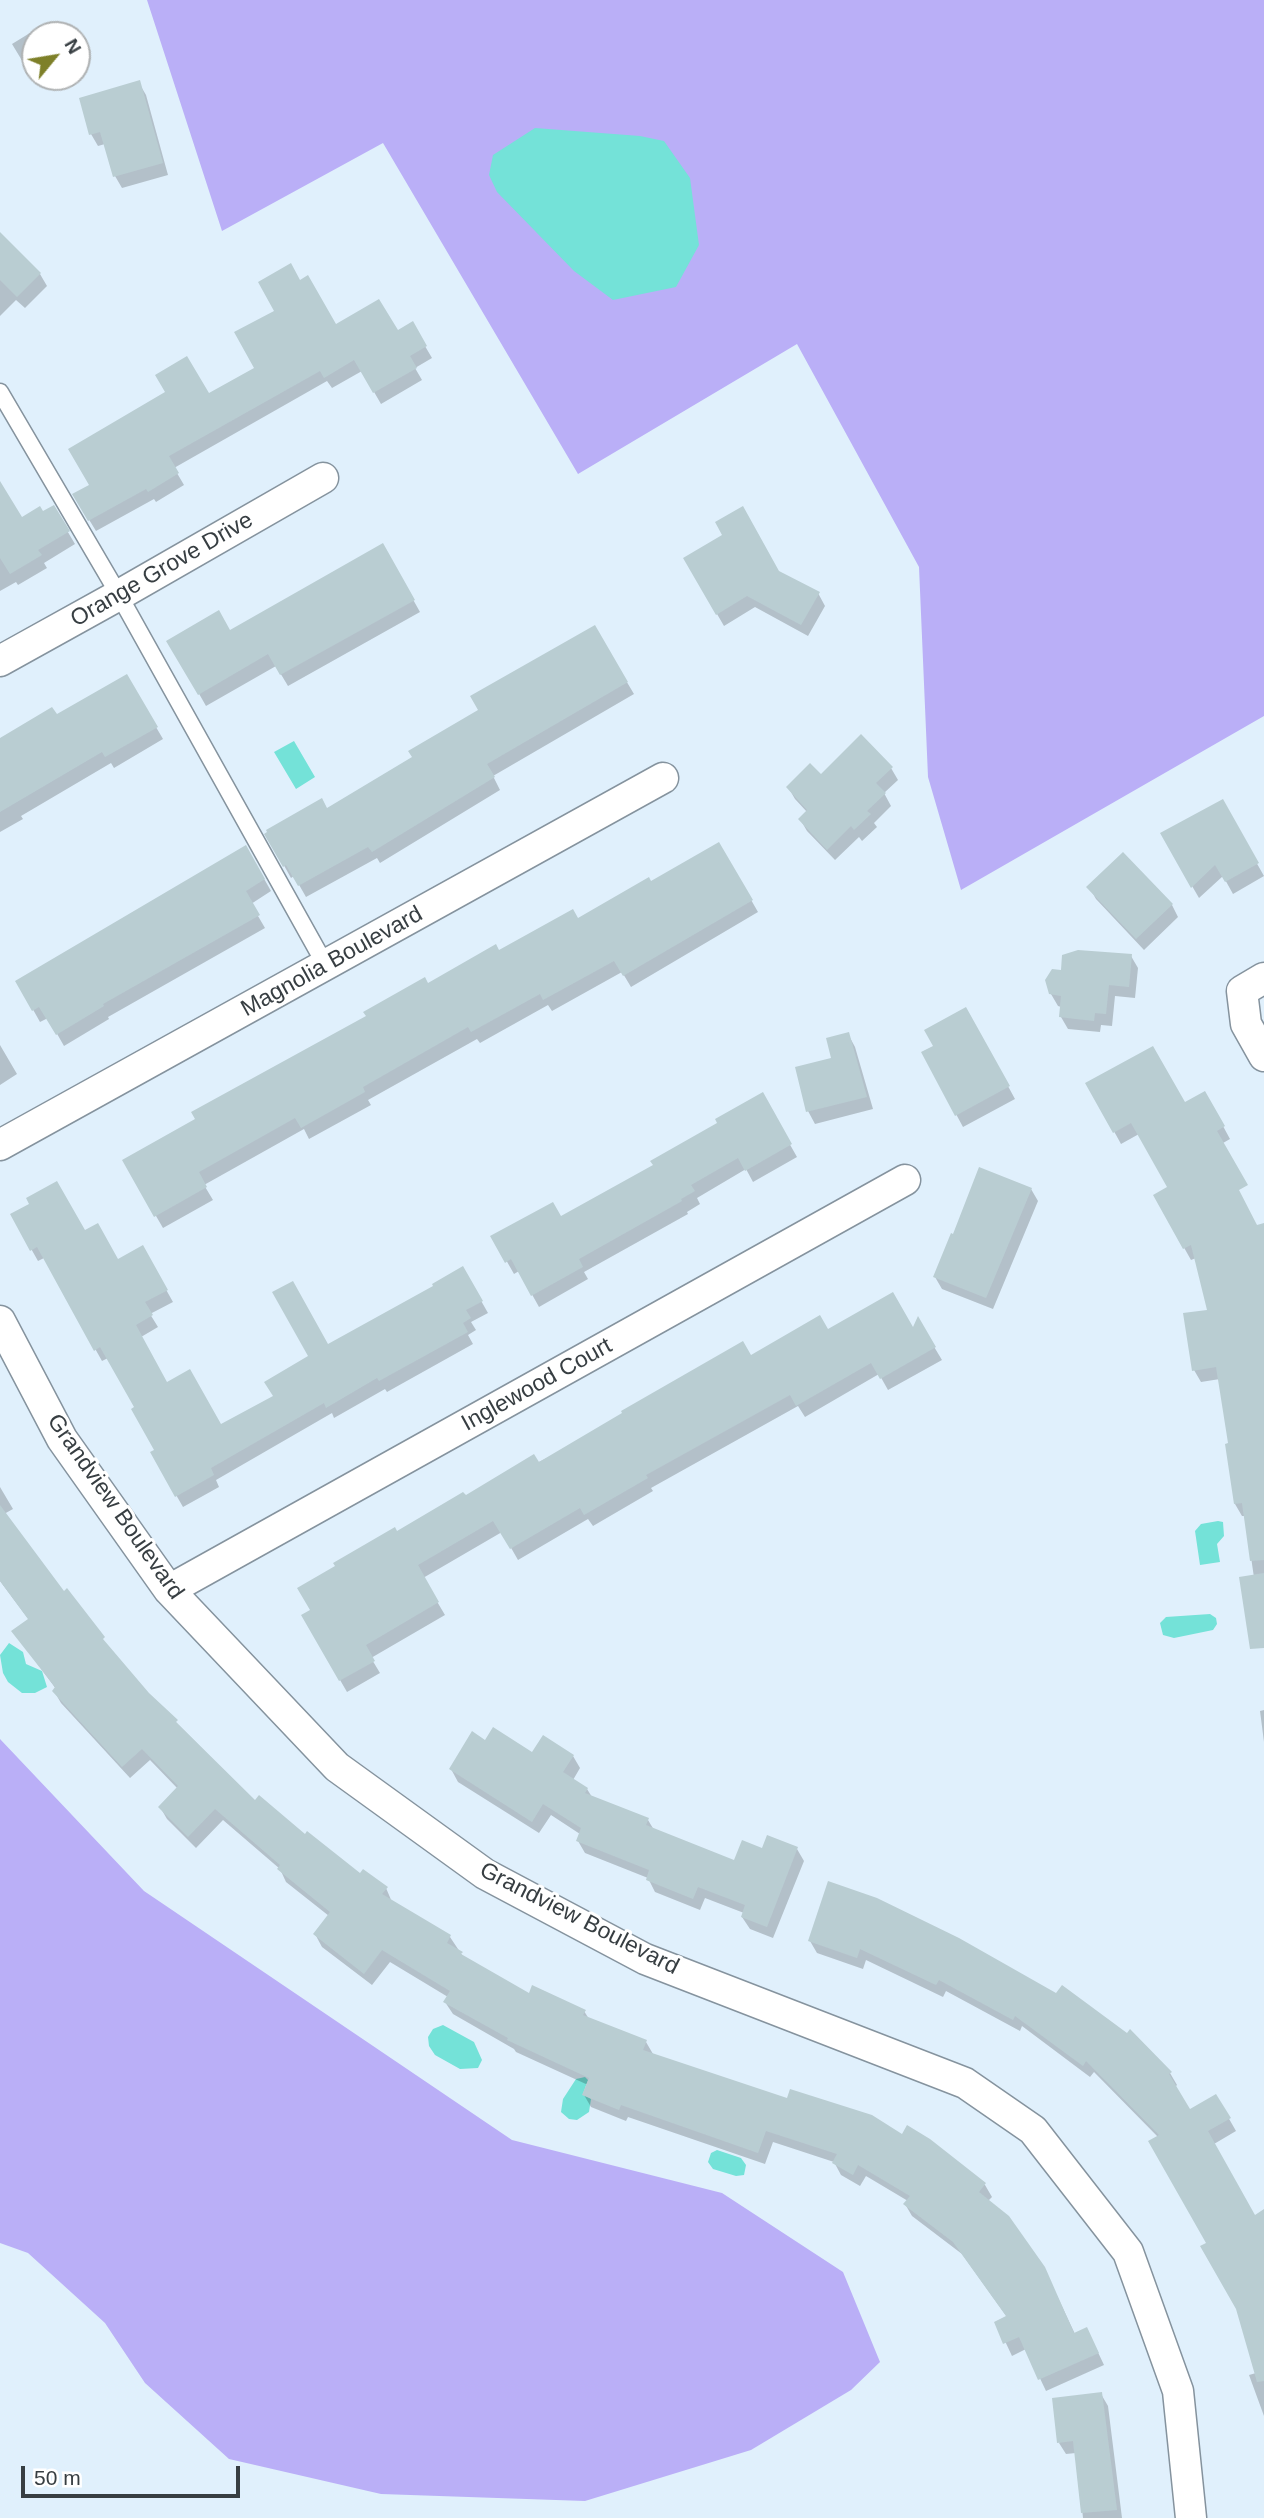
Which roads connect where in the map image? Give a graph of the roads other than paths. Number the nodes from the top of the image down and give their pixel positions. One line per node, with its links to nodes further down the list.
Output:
1 (0, 392): 3 (lane)
2 (323, 478): 3 (street, Orange Grove Drive)
3 (119, 595): 4 (street, Orange Grove Drive); 6 (lane)
4 (0, 661)
5 (663, 778): 6 (street, Magnolia Boulevard)
6 (326, 965): 9 (street, Magnolia Boulevard)
7 (1264, 978): 8 (street)
8 (1264, 1056)
9 (0, 1145)
10 (905, 1180): 12 (street, Inglewood Court)
11 (0, 1321): 12 (street, Grandview Boulevard)
12 (169, 1590): 13 (street, Grandview Boulevard)
13 (1191, 2518)

